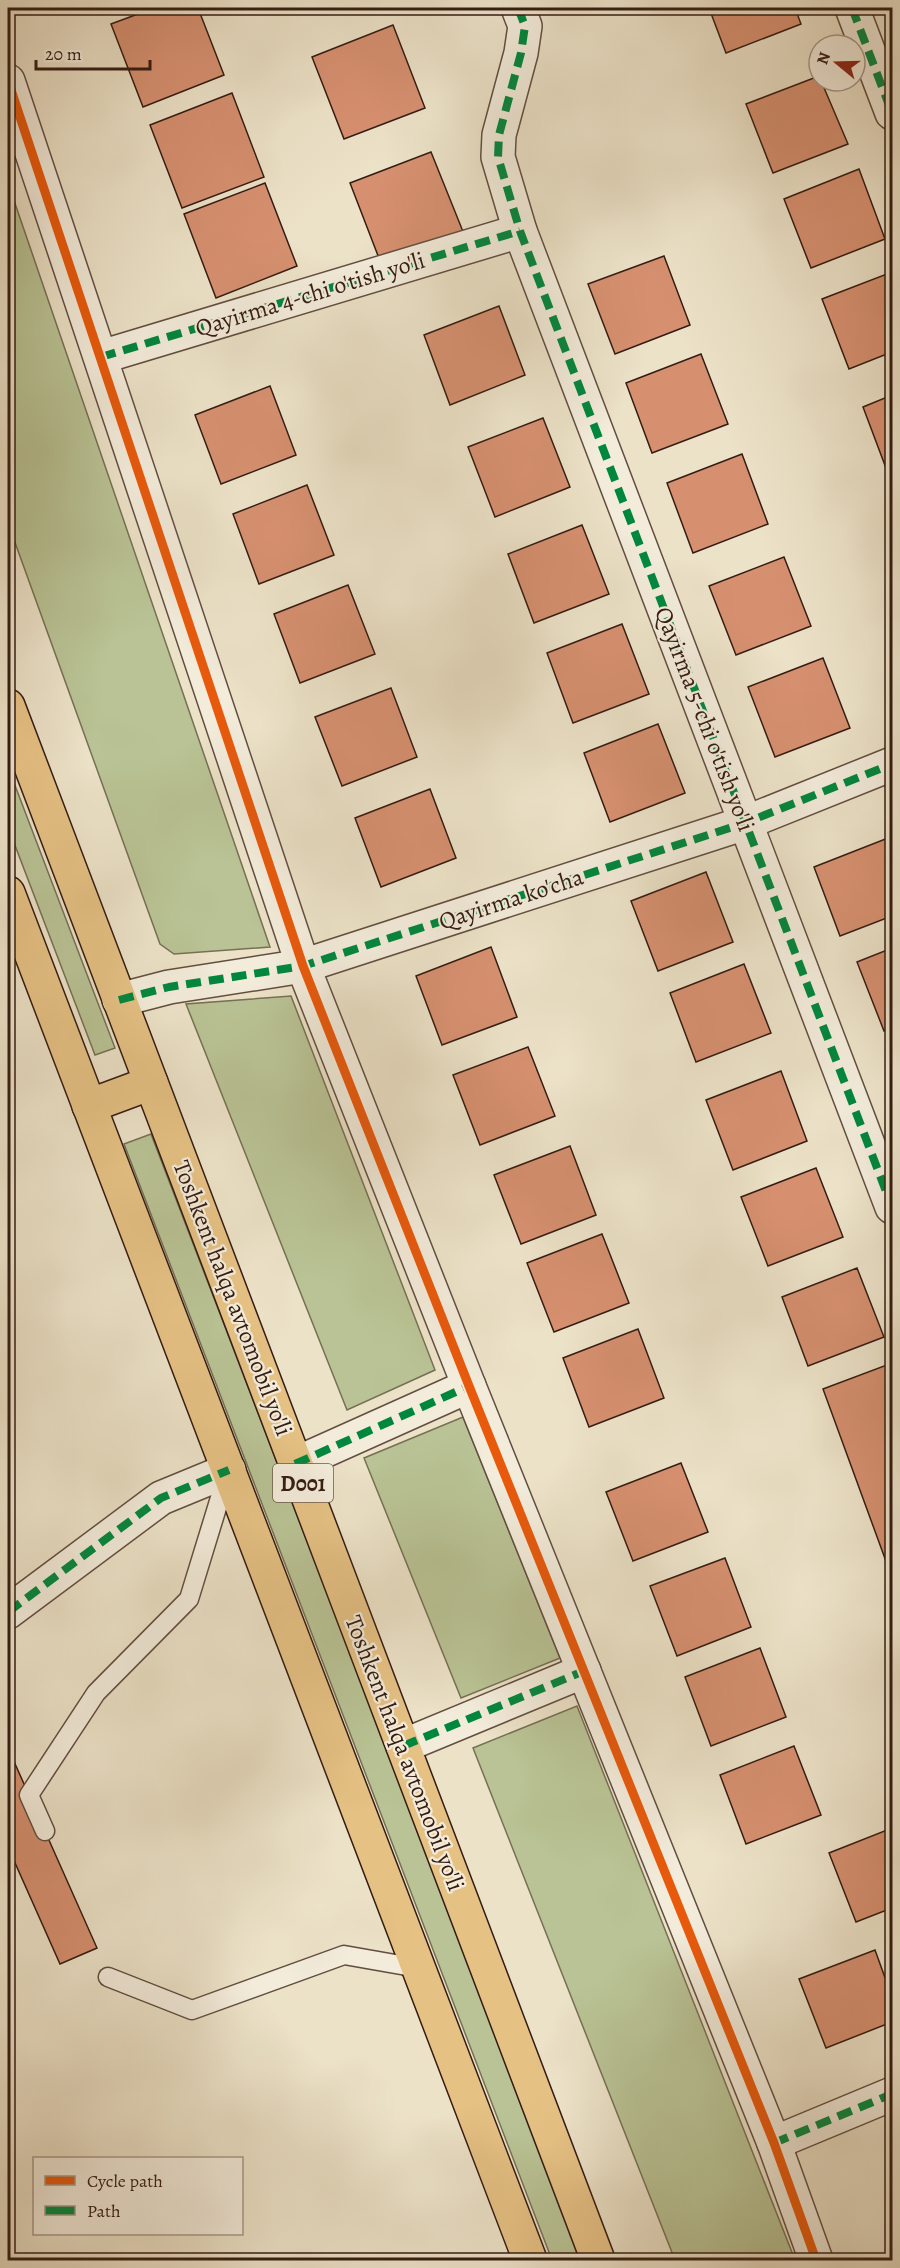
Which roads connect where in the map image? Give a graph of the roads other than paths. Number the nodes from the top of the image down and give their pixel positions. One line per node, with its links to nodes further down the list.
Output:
1 (518, 8): 5 (street, Qayirma 5-chi o'tish yo'li)
2 (852, 8): 4 (street)
3 (8, 81): 6 (street)
4 (892, 113)
5 (519, 231): 6 (street, Qayirma 4-chi o'tish yo'li); 9 (street, Qayirma 5-chi o'tish yo'li)
6 (101, 357): 11 (street)
7 (8, 706): 12 (highway, Toshkent halqa avtomobil yo'li / D001)
8 (892, 764): 9 (street, Qayirma ko'cha)
9 (745, 823): 11 (street, Qayirma ko'cha); 15 (street, Qayirma 5-chi o'tish yo'li)
10 (8, 893): 14 (highway, D001)
11 (303, 966): 12 (street, Qayirma ko'cha); 16 (street)
12 (119, 1000): 13 (highway, Toshkent halqa avtomobil yo'li / D001)
13 (151, 1083): 14 (highway); 17 (highway, Toshkent halqa avtomobil yo'li / D001)
14 (89, 1106): 18 (highway, D001)
15 (892, 1207)
16 (469, 1386): 17 (street); 20 (street)
17 (296, 1464): 21 (highway, Toshkent halqa avtomobil yo'li / D001)
18 (229, 1470): 19 (street); 22 (lane); 23 (highway, D001)
19 (8, 1612)
20 (584, 1671): 21 (street); 26 (street)
21 (403, 1746): 28 (highway, Toshkent halqa avtomobil yo'li / D001)
22 (45, 1831)
23 (418, 1968): 24 (lane); 27 (highway, D001)
24 (108, 1977)
25 (892, 2094): 26 (street)
26 (774, 2143): 29 (street)
27 (531, 2260)
28 (598, 2260)
29 (816, 2260)

